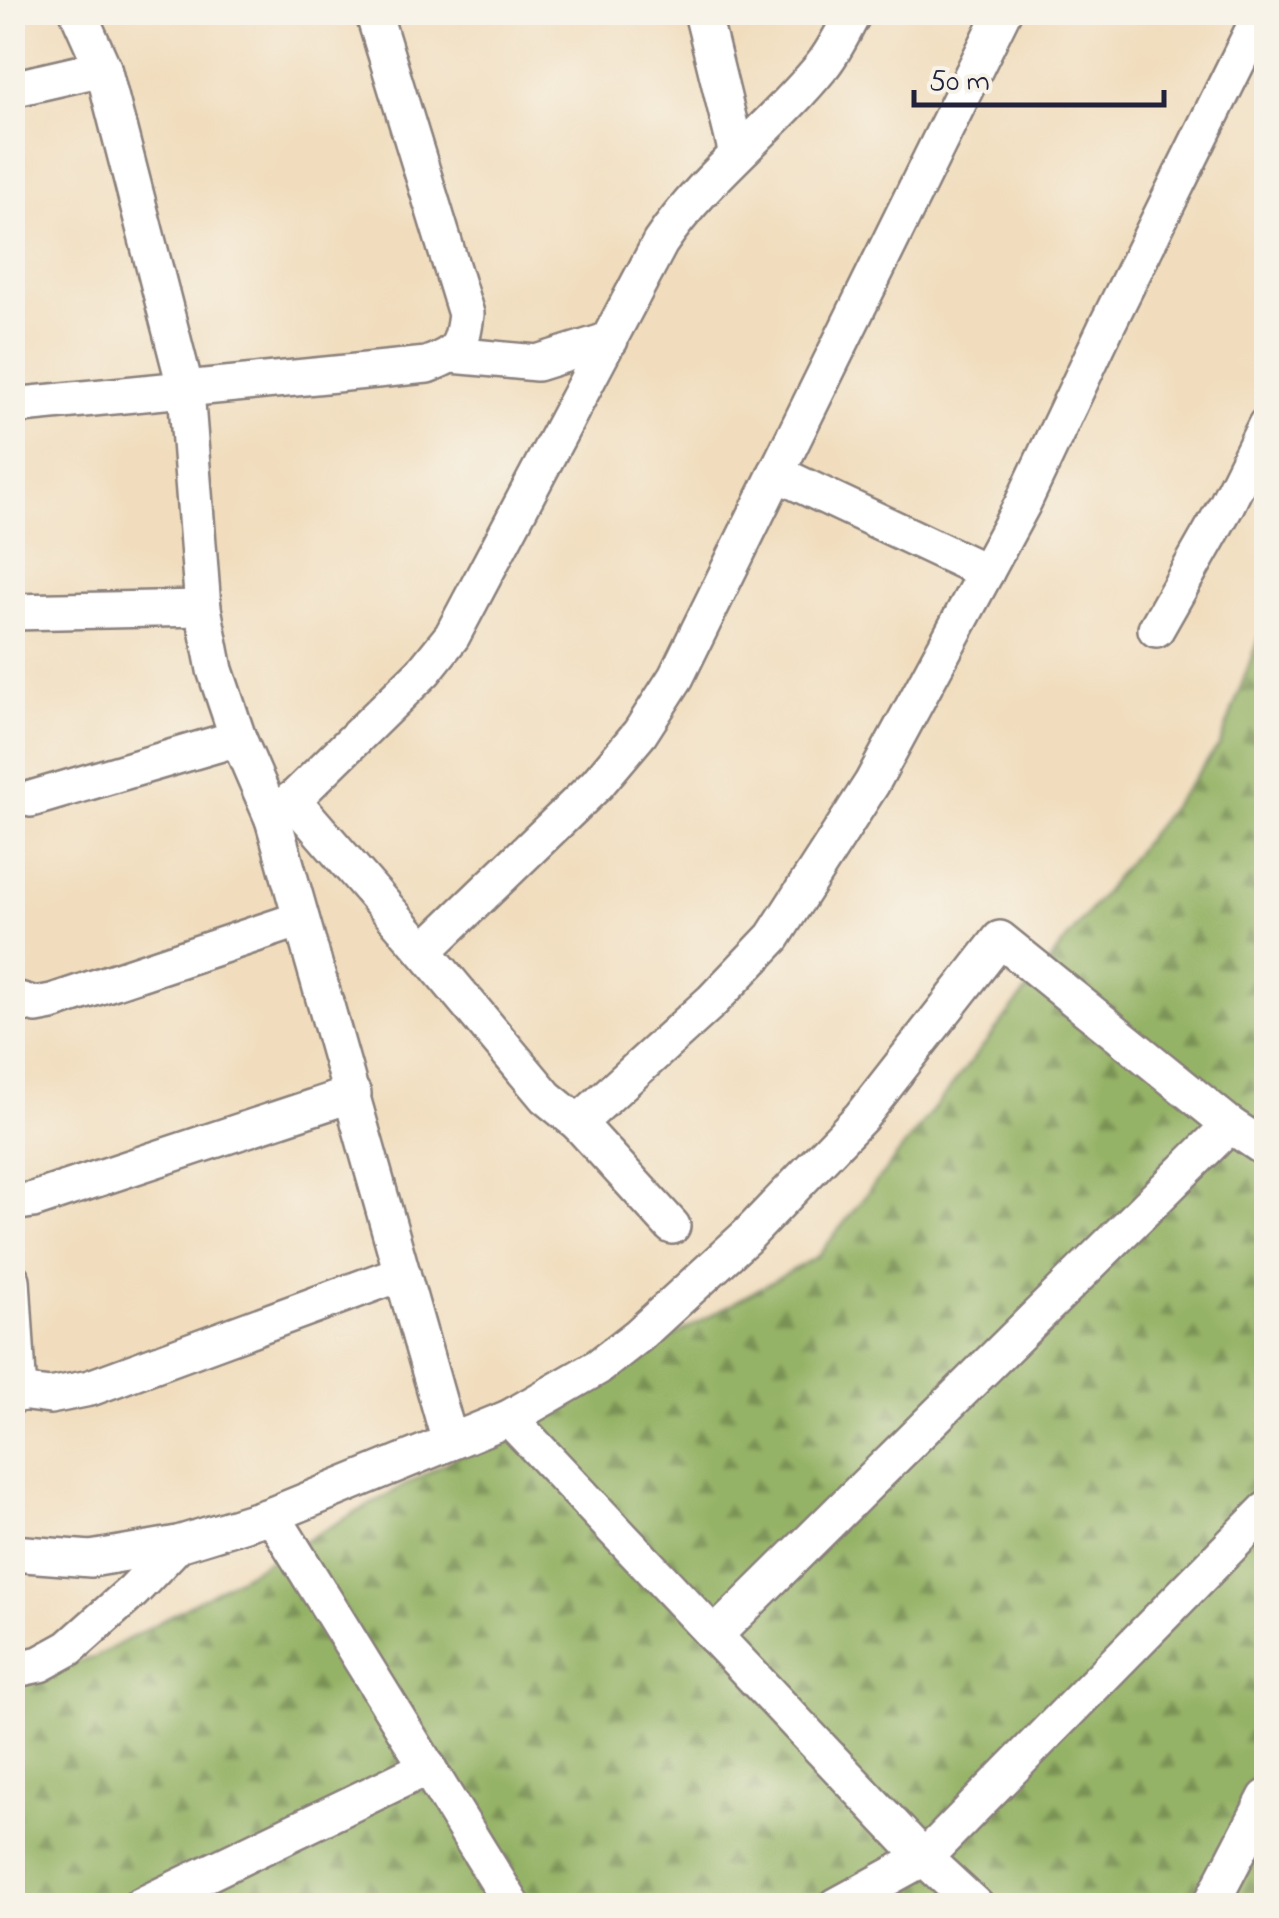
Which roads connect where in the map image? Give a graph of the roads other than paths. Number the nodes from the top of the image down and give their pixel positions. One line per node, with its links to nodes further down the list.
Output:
1 (78, 12): 7 (street)
2 (373, 12): 11 (street)
3 (702, 12): 9 (street)
4 (854, 12): 9 (street)
5 (1003, 12): 15 (street)
6 (1262, 12): 16 (street)
7 (103, 68): 8 (street); 12 (street)
8 (12, 89)
9 (737, 154): 10 (street)
10 (610, 340): 11 (street); 22 (street)
11 (452, 355): 12 (street)
12 (186, 390): 13 (street); 17 (street)
13 (12, 406)
14 (1266, 425): 19 (street)
15 (776, 474): 16 (street); 24 (street)
16 (986, 572): 27 (street)
17 (203, 608): 18 (street); 20 (street)
18 (12, 612)
19 (1156, 629)
20 (238, 738): 21 (street); 22 (street)
21 (30, 798)
22 (282, 809): 23 (street); 24 (street)
23 (301, 919): 25 (street); 26 (street)
24 (424, 951): 27 (street)
25 (12, 998)
26 (352, 1094): 30 (street); 32 (street)
27 (578, 1123): 31 (street)
28 (1230, 1125): 29 (street); 35 (street); 41 (street)
29 (1266, 1149)
30 (12, 1202)
31 (672, 1226)
32 (402, 1273): 34 (street); 36 (street)
33 (12, 1280): 34 (street)
34 (16, 1392)
35 (509, 1418): 36 (street); 41 (street)
36 (450, 1442): 38 (street)
37 (1266, 1510): 45 (street)
38 (272, 1515): 39 (street); 43 (street)
39 (178, 1544): 40 (street); 42 (street)
40 (12, 1553)
41 (714, 1636): 45 (street)
42 (12, 1670)
43 (428, 1767): 46 (street); 47 (street)
44 (1266, 1798): 50 (street)
45 (924, 1858): 48 (street); 49 (street)
46 (140, 1906)
47 (514, 1906)
48 (836, 1906)
49 (976, 1906)
50 (1210, 1906)

